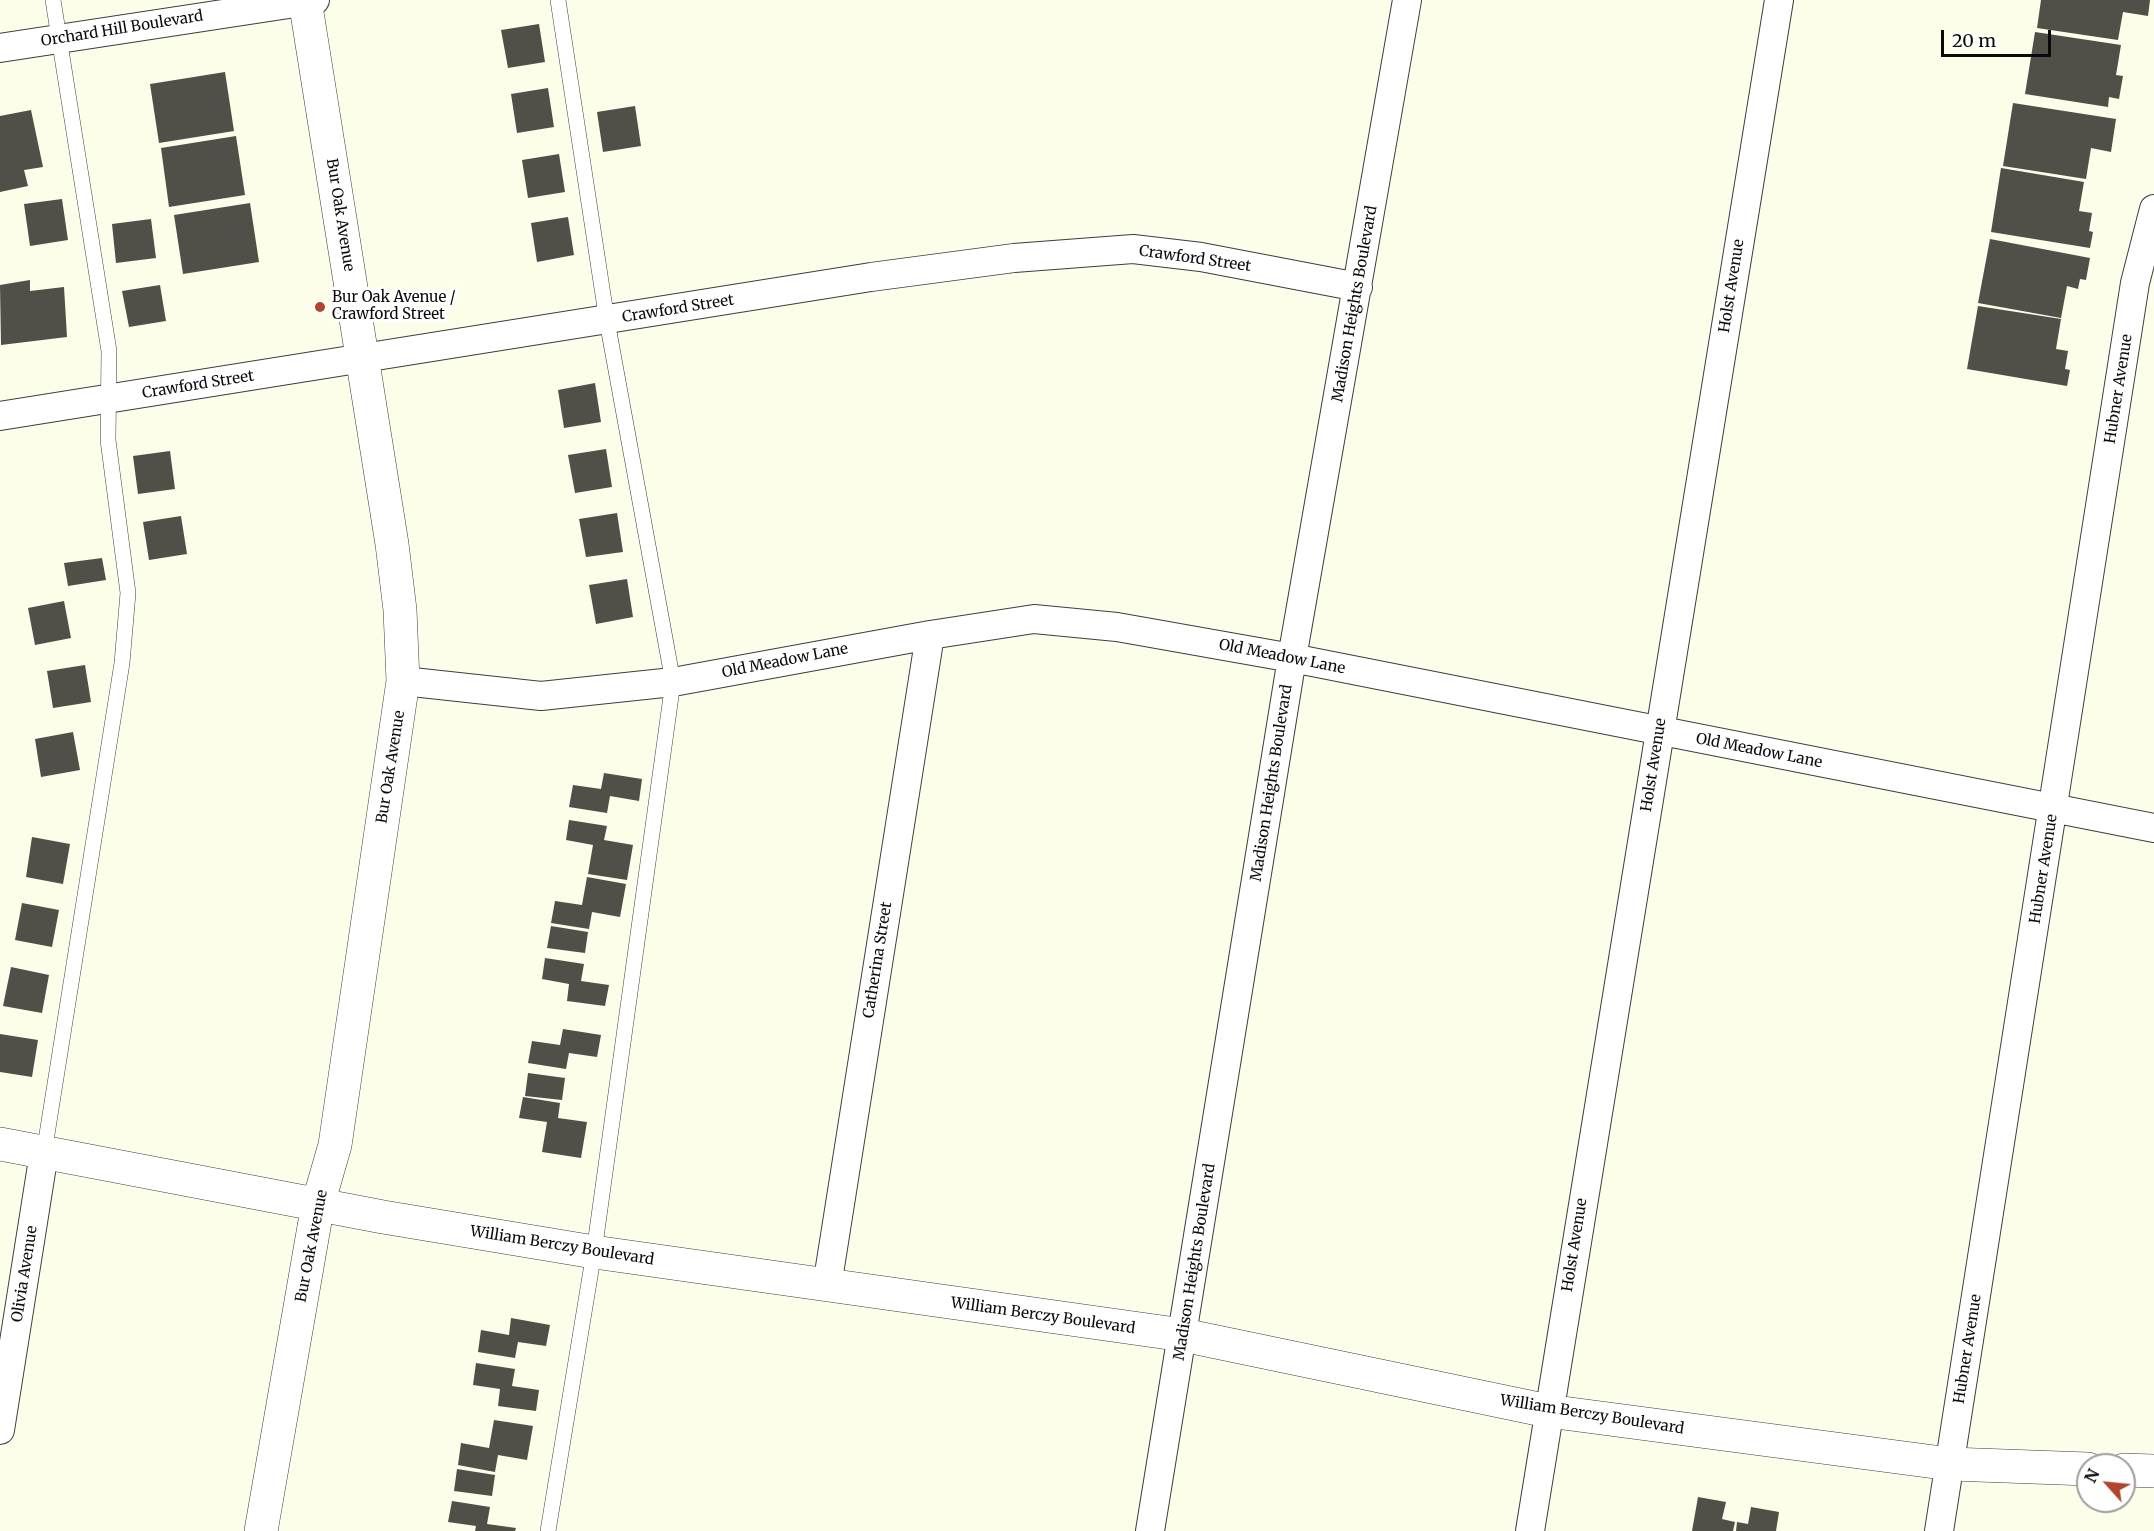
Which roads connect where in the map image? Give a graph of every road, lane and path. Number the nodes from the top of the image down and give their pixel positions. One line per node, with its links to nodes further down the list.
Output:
1 (53, 0): 6 (lane)
2 (308, 0): 6 (street, Orchard Hill Boulevard); 11 (street, Bur Oak Avenue)
3 (558, 0): 10 (lane)
4 (1407, 0): 9 (street, Madison Heights Boulevard)
5 (1779, 0): 18 (street, Holst Avenue)
6 (59, 39): 7 (street, Orchard Hill Boulevard); 12 (lane)
7 (0, 48)
8 (2154, 209): 19 (street, Hubner Avenue)
9 (1358, 287): 10 (street, Crawford Street); 15 (street, Madison Heights Boulevard)
10 (607, 321): 11 (street, Crawford Street); 17 (lane)
11 (363, 360): 12 (street, Crawford Street); 16 (street, Bur Oak Avenue)
12 (108, 399): 13 (street, Crawford Street); 22 (lane)
13 (0, 416)
14 (930, 634): 15 (street, Old Meadow Lane); 17 (street, Old Meadow Lane); 25 (street, Catherina Street)
15 (1293, 658): 18 (street, Old Meadow Lane); 26 (street, Madison Heights Boulevard)
16 (404, 681): 17 (street, Old Meadow Lane); 23 (street, Bur Oak Avenue)
17 (672, 682): 24 (lane)
18 (1659, 732): 19 (street, Old Meadow Lane); 27 (street, Holst Avenue)
19 (2053, 808): 20 (street, Old Meadow Lane); 29 (street, Hubner Avenue)
20 (2154, 828)
21 (0, 1144): 22 (street, William Berczy Boulevard)
22 (44, 1153): 23 (street, William Berczy Boulevard); 28 (street, Olivia Avenue)
23 (318, 1204): 24 (street, William Berczy Boulevard); 33 (street, Bur Oak Avenue)
24 (594, 1252): 25 (street, William Berczy Boulevard); 34 (lane)
25 (827, 1286): 26 (street, William Berczy Boulevard)
26 (1183, 1335): 27 (street, William Berczy Boulevard); 35 (street, Madison Heights Boulevard)
27 (1548, 1411): 29 (street, William Berczy Boulevard); 36 (street, Holst Avenue)
28 (0, 1430)
29 (1950, 1464): 30 (street, William Berczy Boulevard); 37 (street, Hubner Avenue)
30 (2076, 1469)
31 (2136, 1470): 32 (street)
32 (2154, 1471)
33 (261, 1531)
34 (548, 1531)
35 (1150, 1531)
36 (1530, 1531)
37 (1939, 1531)

